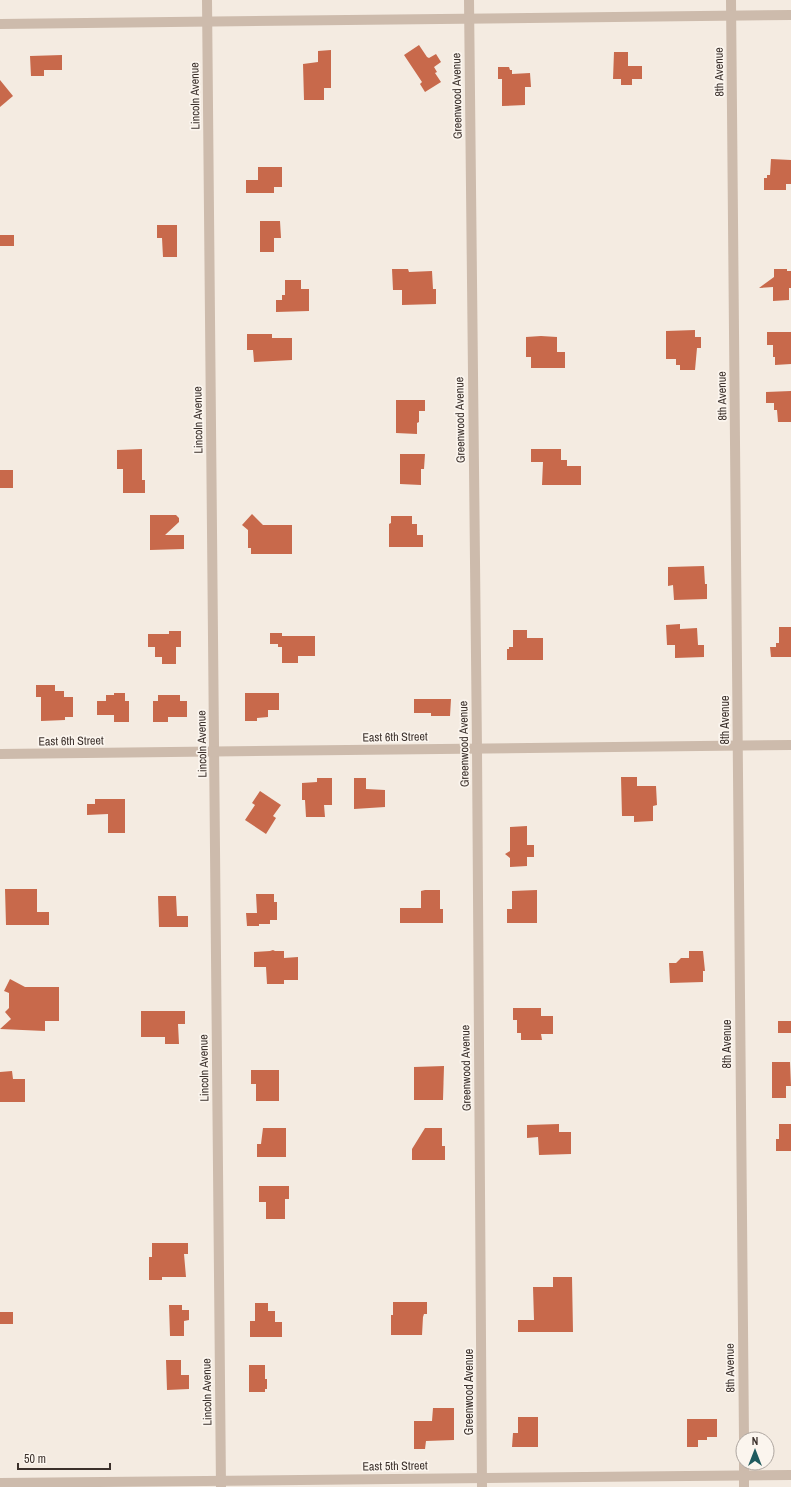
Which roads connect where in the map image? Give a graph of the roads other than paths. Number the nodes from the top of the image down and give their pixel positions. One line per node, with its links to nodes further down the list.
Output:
1 (207, 0): 7 (street, Lincoln Avenue)
2 (469, 0): 6 (street, Greenwood Avenue)
3 (731, 0): 5 (street, 8th Avenue)
4 (791, 15): 5 (street)
5 (731, 16): 6 (street); 10 (street, 8th Avenue)
6 (469, 18): 7 (street); 11 (street, Greenwood Avenue)
7 (207, 21): 8 (street); 12 (street, Lincoln Avenue)
8 (0, 24)
9 (791, 745): 10 (street, East 6th Street)
10 (738, 746): 11 (street, East 6th Street); 14 (street, 8th Avenue)
11 (478, 749): 12 (street, East 6th Street); 19 (street, Greenwood Avenue)
12 (215, 752): 13 (street, East 6th Street); 20 (street, Lincoln Avenue)
13 (0, 754)
14 (744, 1431)
15 (744, 1471): 16 (street)
16 (744, 1475): 17 (street, East 5th Street); 19 (street, East 5th Street); 21 (street)
17 (791, 1475)
18 (0, 1483): 20 (street, East 5th Street)
19 (482, 1483): 20 (street, East 5th Street)
20 (221, 1484)
21 (744, 1487)

